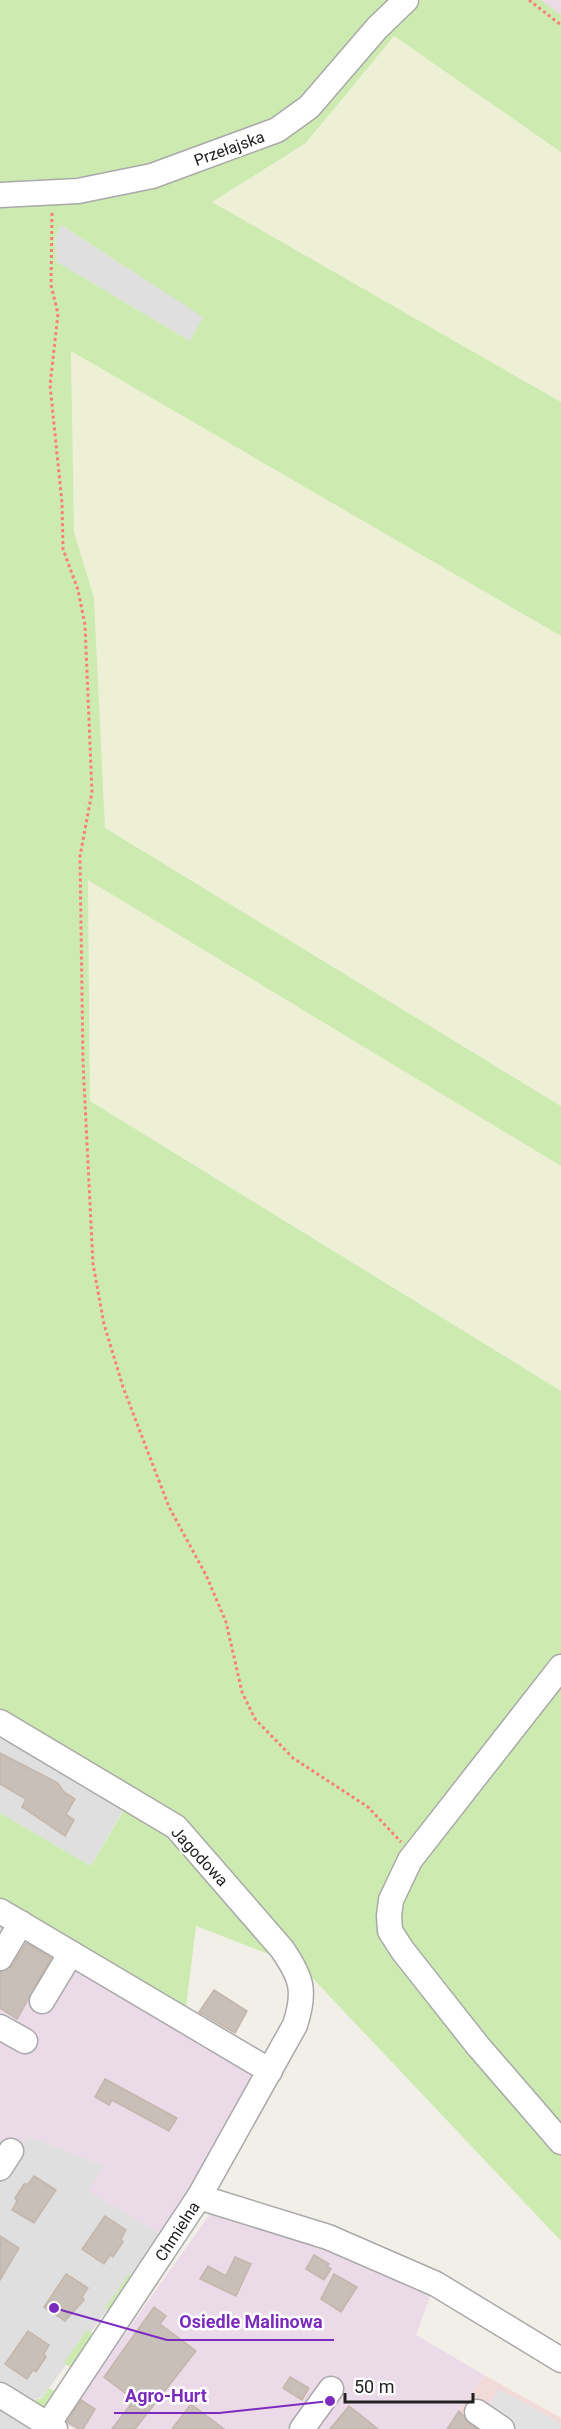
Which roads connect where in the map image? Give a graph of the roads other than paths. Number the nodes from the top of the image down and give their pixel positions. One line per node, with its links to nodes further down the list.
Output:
1 (406, 0): 2 (street, Przełajska)
2 (0, 195)
3 (561, 1667): 14 (street)
4 (0, 1722): 10 (street, Jagodowa)
5 (0, 1911): 6 (street)
6 (21, 1923): 7 (street); 8 (street)
7 (71, 1953): 9 (street); 13 (street)
8 (0, 1958)
9 (42, 2001)
10 (295, 2025): 13 (street, Chmielna)
11 (0, 2027): 12 (street)
12 (25, 2041)
13 (270, 2071): 15 (street, Chmielna)
14 (561, 2142)
15 (199, 2198): 16 (street); 20 (street, Chmielna)
16 (561, 2360)
17 (331, 2389): 21 (street)
18 (0, 2395): 20 (street)
19 (477, 2412): 22 (street)
20 (49, 2427)
21 (302, 2429)
22 (502, 2429)

